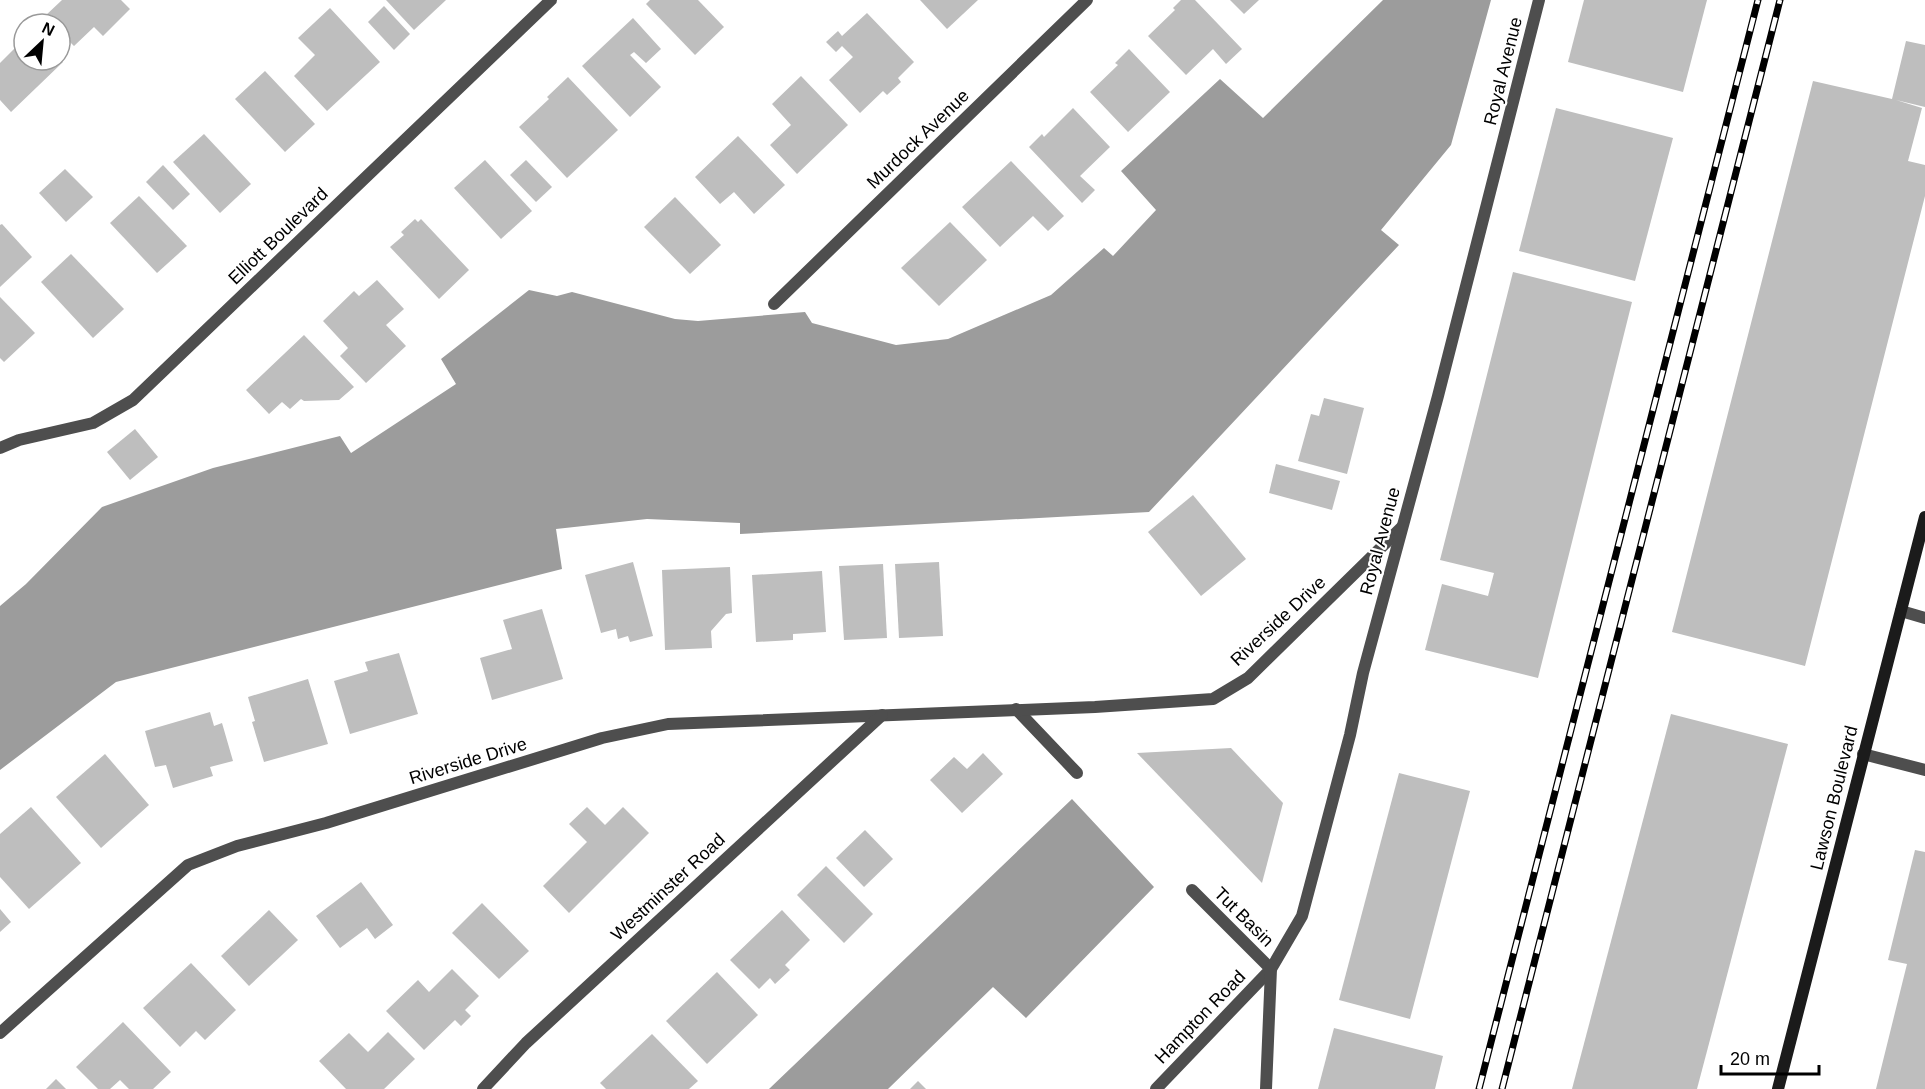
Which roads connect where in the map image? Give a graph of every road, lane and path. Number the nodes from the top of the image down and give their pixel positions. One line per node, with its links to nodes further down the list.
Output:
1 (551, 0): 5 (street, Elliott Boulevard)
2 (1087, 0): 4 (street, Murdock Avenue)
3 (1539, 0): 7 (street, Royal Avenue)
4 (774, 304)
5 (0, 448)
6 (1925, 517): 8 (main road, Lawson Boulevard)
7 (1402, 527): 10 (street, Riverside Drive); 16 (street, Royal Avenue)
8 (1901, 611): 9 (street); 12 (main road, Lawson Boulevard)
9 (1925, 618)
10 (1016, 709): 11 (street, Riverside Drive); 14 (street)
11 (882, 715): 17 (street, Riverside Drive); 18 (street, Westminster Road)
12 (1863, 754): 13 (street); 21 (main road, Lawson Boulevard)
13 (1925, 770)
14 (1077, 773)
15 (1192, 890): 16 (street, Tut Basin)
16 (1271, 969): 19 (street, Hampton Road); 20 (street, Royal Avenue)
17 (0, 1033)
18 (483, 1089)
19 (1156, 1089)
20 (1266, 1089)
21 (1778, 1089)

